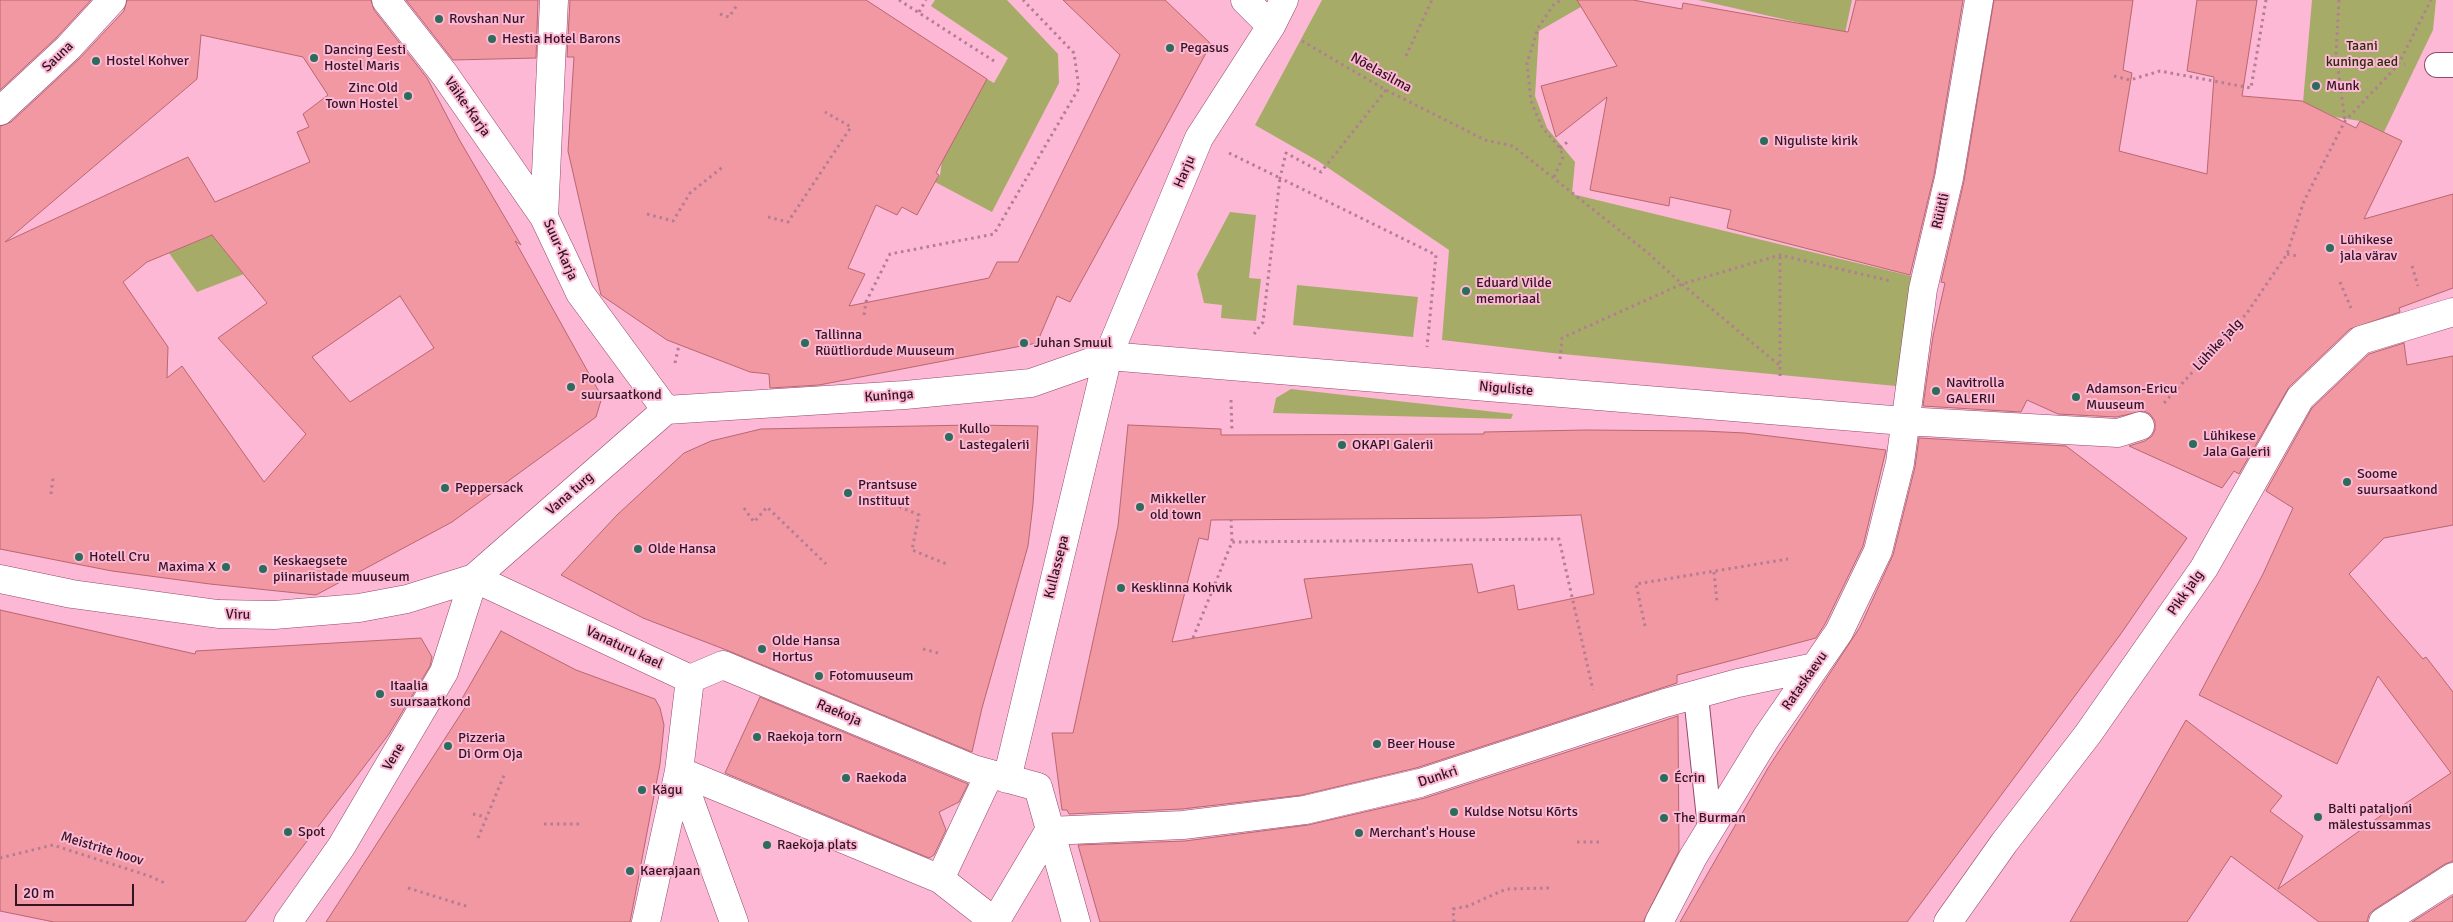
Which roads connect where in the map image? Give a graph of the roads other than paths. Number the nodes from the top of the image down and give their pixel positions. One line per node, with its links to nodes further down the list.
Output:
1 (112, 0): 8 (street, Sauna)
2 (386, 0): 9 (street, Väike-Karja)
3 (554, 0): 9 (street, Suur-Karja)
4 (1245, 0): 7 (street)
5 (1284, 0): 7 (street, Harju)
6 (1979, 0): 13 (street, Rüütli)
7 (1271, 26): 11 (street, Harju)
8 (0, 111)
9 (544, 217): 12 (street, Suur-Karja)
10 (2453, 312): 32 (street, Pikk jalg)
11 (1108, 356): 12 (street, Kuninga); 13 (street, Niguliste); 21 (street, Kullassepa)
12 (666, 410): 15 (street, Vana turg)
13 (1904, 421): 14 (street); 17 (street, Rataskaevu)
14 (2140, 426)
15 (474, 578): 16 (street, Viru); 18 (street, Vanaturu kael); 26 (street, Vene)
16 (0, 579)
17 (1815, 667): 19 (street, Dunkri); 22 (street, Rataskaevu)
18 (690, 679): 20 (street); 21 (street, Raekoja)
19 (1696, 696): 22 (lane); 23 (street, Dunkri)
20 (679, 771): 25 (street); 27 (street); 28 (street)
21 (998, 777): 23 (street); 25 (street)
22 (1710, 828): 31 (street, Rataskaevu)
23 (1049, 831): 29 (street); 30 (street)
24 (2453, 877): 33 (street)
25 (940, 879): 29 (street)
26 (288, 922)
27 (646, 922)
28 (734, 922)
29 (995, 922)
30 (1076, 922)
31 (1659, 922)
32 (1948, 922)
33 (2383, 922)

